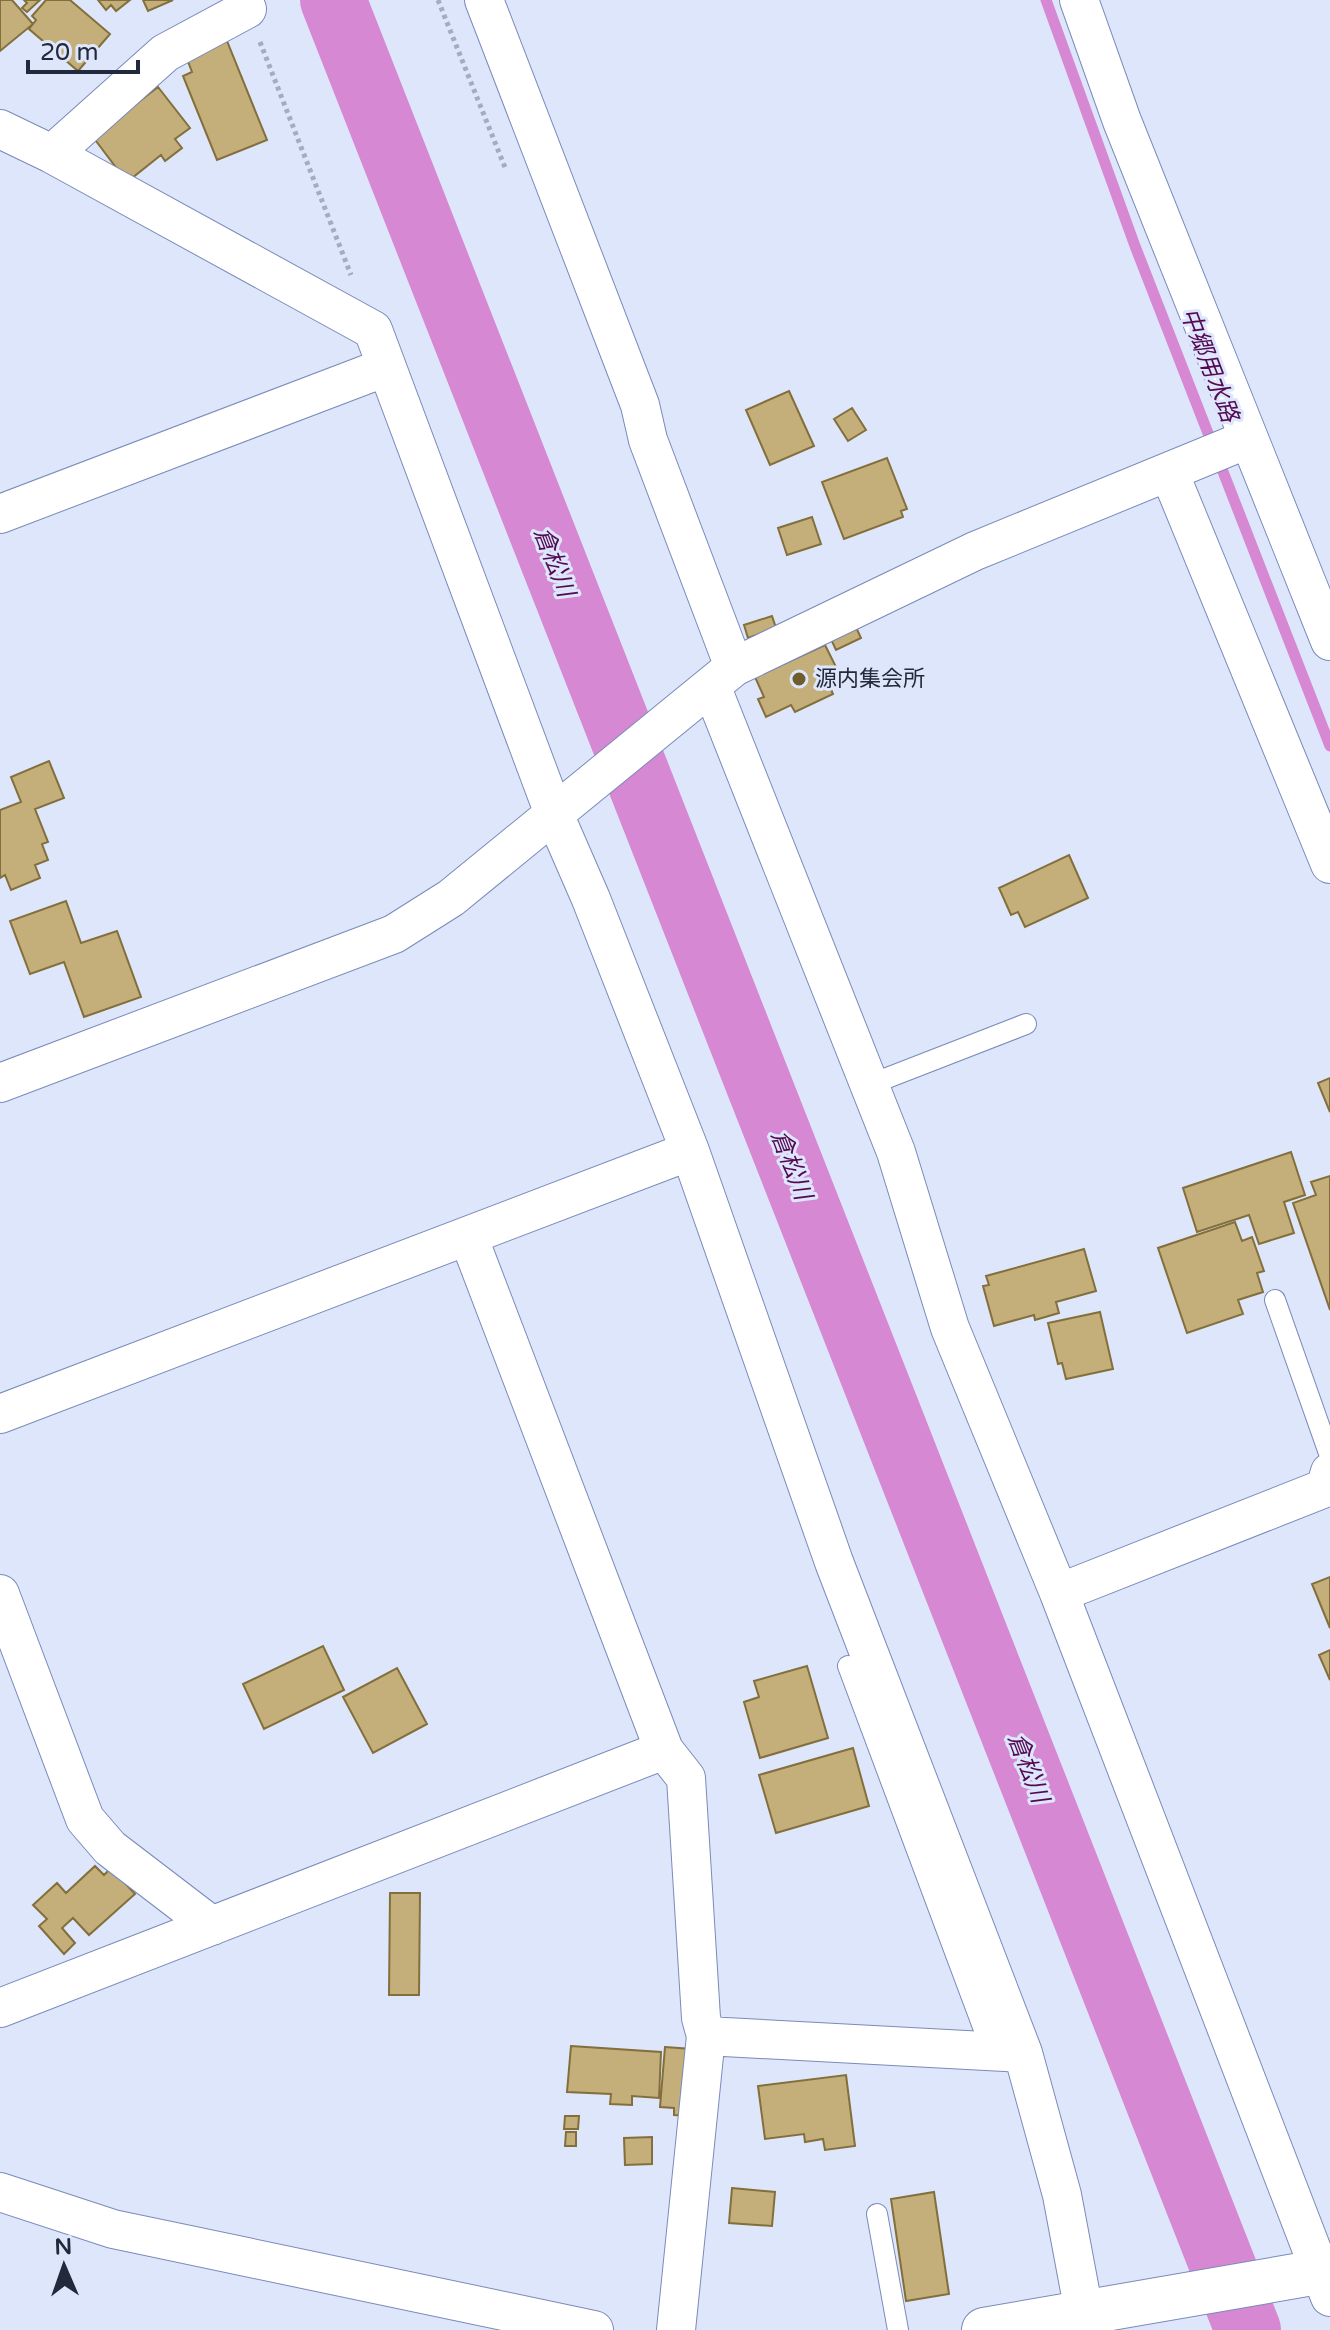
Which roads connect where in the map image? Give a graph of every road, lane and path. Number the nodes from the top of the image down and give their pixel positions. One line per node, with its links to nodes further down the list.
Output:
1 (484, 0): 12 (street)
2 (1079, 0): 8 (street)
3 (247, 9): 5 (street); 6 (path)
4 (0, 129): 5 (street)
5 (52, 154): 6 (street)
6 (373, 330): 7 (street)
7 (386, 367): 10 (street); 13 (street)
8 (1248, 439): 9 (street); 11 (street)
9 (1169, 472): 12 (street); 14 (street)
10 (0, 514)
11 (1330, 641)
12 (723, 678): 13 (street); 17 (street)
13 (554, 814): 16 (street); 18 (street)
14 (1330, 864)
15 (1026, 1024): 17 (lane)
16 (0, 1083)
17 (869, 1085): 24 (street)
18 (690, 1151): 19 (street); 31 (street)
19 (468, 1236): 21 (street); 27 (street)
20 (1275, 1300): 22 (lane)
21 (0, 1414)
22 (1330, 1456)
23 (1330, 1472): 24 (street)
24 (1059, 1593): 34 (street)
25 (0, 1594): 28 (street)
26 (848, 1666): 31 (lane)
27 (664, 1750): 28 (street); 30 (street)
28 (212, 1926): 29 (street)
29 (0, 2008)
30 (706, 2036): 31 (street); 38 (street)
31 (1008, 2052): 35 (street)
32 (0, 2192): 36 (street)
33 (877, 2214): 39 (lane)
34 (1323, 2278): 35 (street)
35 (1084, 2312): 40 (street)
36 (529, 2324): 37 (street)
37 (594, 2330)
38 (676, 2330)
39 (898, 2330)
40 (984, 2330)

